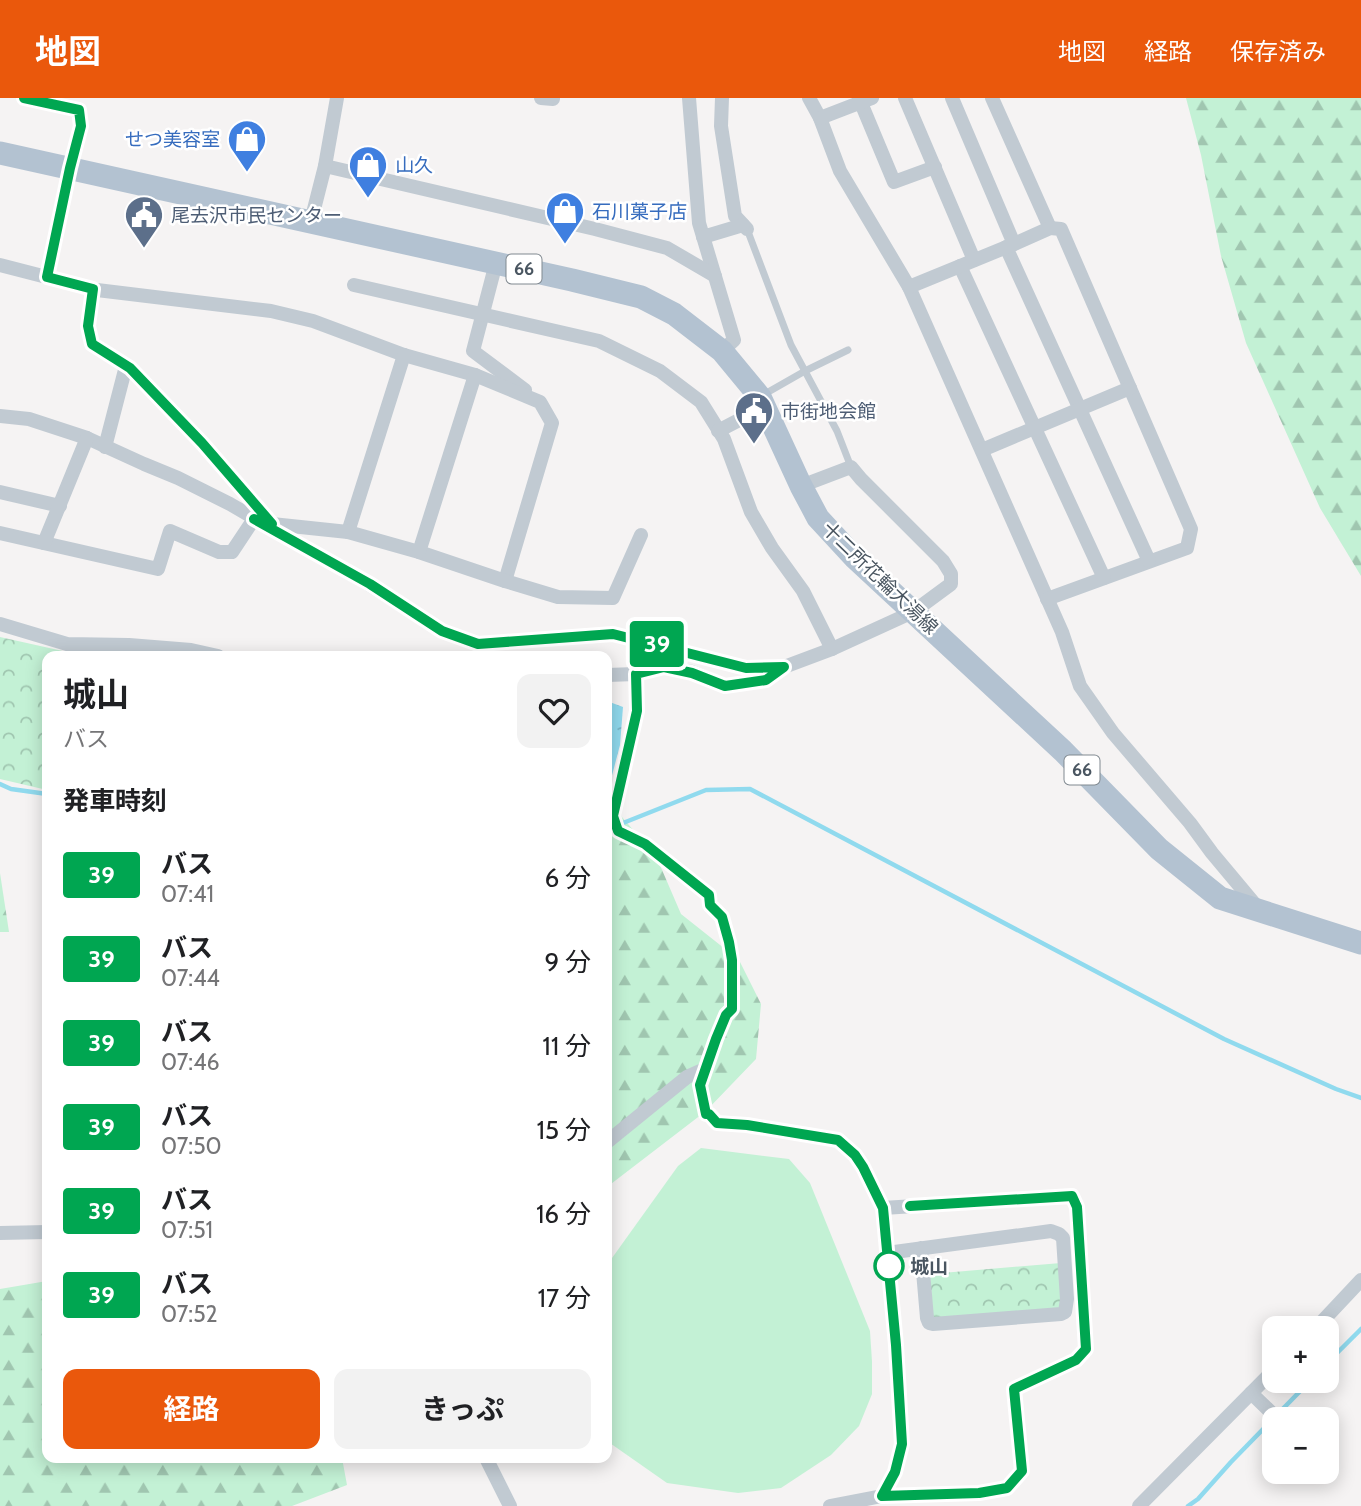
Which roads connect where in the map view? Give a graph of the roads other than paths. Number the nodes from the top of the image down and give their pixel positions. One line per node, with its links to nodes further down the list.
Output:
1 (24, 98): 16 (street)
2 (337, 98): 14 (street)
3 (541, 98): 10 (street)
4 (689, 98): 20 (street)
5 (722, 98): 18 (street)
6 (809, 98): 12 (street)
7 (905, 98): 15 (street)
8 (952, 98): 21 (street)
9 (992, 98): 19 (street)
10 (553, 99)
11 (864, 99): 12 (street); 15 (street)
12 (820, 118): 29 (street)
13 (0, 153): 16 (main road, 十二所花輪大湯線 / 66)
14 (325, 166): 17 (street); 26 (street)
15 (935, 167): 22 (street)
16 (70, 168): 17 (main road, 十二所花輪大湯線 / 66); 27 (street)
17 (311, 221): 23 (main road, 十二所花輪大湯線 / 66)
18 (745, 227): 20 (street); 36 (lane)
19 (1049, 228): 21 (street); 38 (street)
20 (703, 237): 26 (street)
21 (1010, 245): 22 (street); 41 (street)
22 (974, 260): 25 (street)
23 (496, 262): 31 (street); 32 (main road, 十二所花輪大湯線 / 66)
24 (0, 265): 27 (street)
25 (960, 266): 29 (street); 43 (street)
26 (715, 276): 32 (street)
27 (47, 277): 30 (street)
28 (354, 285): 31 (street)
29 (909, 287): 47 (street)
30 (93, 289): 34 (street); 35 (street)
31 (483, 315): 39 (street); 44 (street)
32 (722, 351): 40 (main road, 十二所花輪大湯線 / 66)
33 (848, 351): 36 (lane)
34 (404, 355): 37 (street); 54 (street)
35 (126, 366): 46 (street); 53 (street)
36 (806, 371): 40 (lane); 48 (lane)
37 (475, 375): 39 (street); 58 (street)
38 (1130, 388): 41 (street); 59 (street)
39 (540, 401): 61 (street)
40 (762, 402): 44 (street); 49 (main road, 十二所花輪大湯線 / 66)
41 (1079, 409): 43 (street); 59 (street)
42 (0, 415): 45 (street)
43 (1035, 428): 47 (street); 60 (street)
44 (718, 431): 65 (street)
45 (87, 439): 46 (street); 51 (street)
46 (105, 447): 52 (street)
47 (982, 450): 62 (street)
48 (851, 467): 49 (street); 63 (street)
49 (801, 486): 63 (main road, 十二所花輪大湯線 / 66)
50 (0, 492): 51 (street)
51 (60, 506): 57 (street)
52 (254, 519): 53 (street); 57 (street); 67 (street)
53 (272, 524): 54 (street)
54 (348, 532): 58 (street)
55 (0, 533): 57 (street)
56 (641, 535): 61 (street)
57 (44, 543)
58 (419, 552): 61 (street)
59 (1149, 561): 60 (street)
60 (1104, 578): 62 (street)
61 (505, 582)
62 (1047, 599): 70 (street)
63 (913, 612): 65 (street); 70 (main road, 十二所花輪大湯線 / 66)
64 (0, 624): 66 (street)
65 (832, 649): 67 (street)
66 (196, 651)
67 (784, 667): 68 (street)
68 (636, 674): 69 (street); 72 (street)
69 (612, 675)
70 (1261, 912): 71 (main road, 十二所花輪大湯線 / 66)
71 (1361, 943)
72 (705, 1069): 73 (street); 74 (street)
73 (612, 1138)
74 (883, 1208): 78 (street); 85 (street)
75 (42, 1232): 76 (street)
76 (0, 1233)
77 (921, 1248): 77 (street); 78 (street)
78 (887, 1253): 85 (street)
79 (1361, 1280): 80 (street)
80 (1327, 1316)
81 (1262, 1382): 82 (street)
82 (1251, 1393): 83 (street); 88 (street)
83 (1266, 1407)
84 (488, 1463): 86 (street)
85 (882, 1496): 87 (street)
86 (510, 1506)
87 (830, 1506)
88 (1139, 1506)

